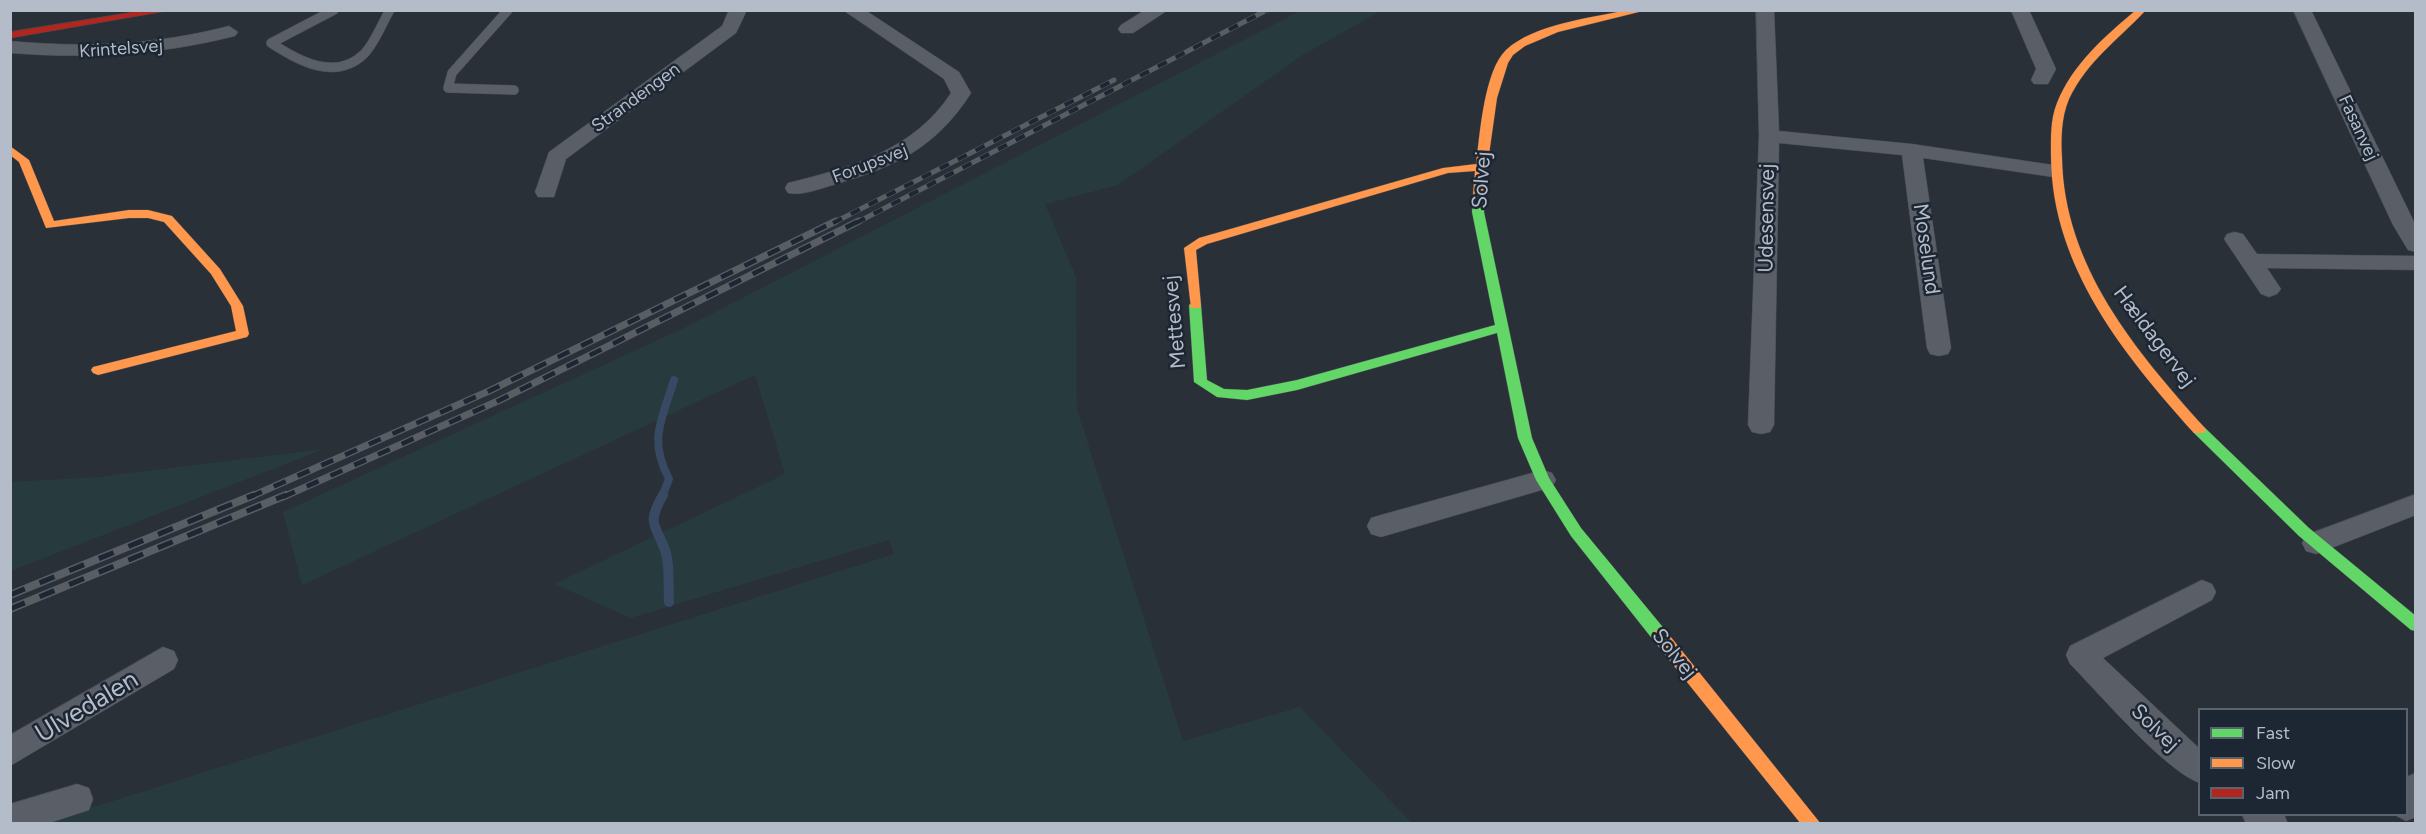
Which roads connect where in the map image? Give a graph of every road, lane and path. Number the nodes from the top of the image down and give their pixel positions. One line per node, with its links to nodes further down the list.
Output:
1 (168, 10): 15 (street)
2 (334, 10): 3 (lane)
3 (390, 10)
4 (508, 10): 18 (lane)
5 (738, 10): 25 (street, Strandengen)
6 (852, 10): 24 (street, Forupsvej)
7 (1159, 10): 13 (street)
8 (1643, 10): 22 (street, Solvej)
9 (1765, 10): 19 (street, Udesensvej)
10 (2020, 10): 17 (street)
11 (2142, 10): 23 (street, Hældagervej)
12 (2302, 10): 27 (street, Fasanvej)
13 (1127, 29)
14 (230, 32): 16 (street, Krintelsvej)
15 (10, 35)
16 (10, 47)
17 (2042, 80)
18 (514, 90)
19 (1769, 136): 21 (street); 34 (street, Udesensvej)
20 (10, 148): 33 (street)
21 (1912, 150): 23 (street); 32 (street, Moselund)
22 (1480, 167): 31 (street, Solvej); 31 (street, Mettesvej)
23 (2053, 171): 38 (street, Hældagervej)
24 (796, 188)
25 (546, 192)
26 (2235, 239): 28 (street)
27 (2415, 245)
28 (2250, 261): 29 (street); 30 (street)
29 (2415, 263)
30 (2269, 289)
31 (1502, 327): 35 (street, Solvej)
32 (1939, 348)
33 (98, 370)
34 (1761, 425)
35 (1543, 480): 37 (street); 48 (street, Solvej)
36 (2415, 504): 38 (street)
37 (1381, 526)
38 (2316, 543): 40 (street, Hældagervej)
39 (2202, 592): 43 (street, Solvej)
40 (2415, 625)
41 (163, 660): 42 (street, Ulvedalen)
42 (10, 752)
43 (2198, 768)
44 (2415, 788): 46 (street)
45 (77, 799): 47 (street)
46 (2408, 802)
47 (10, 819)
48 (1812, 824)

